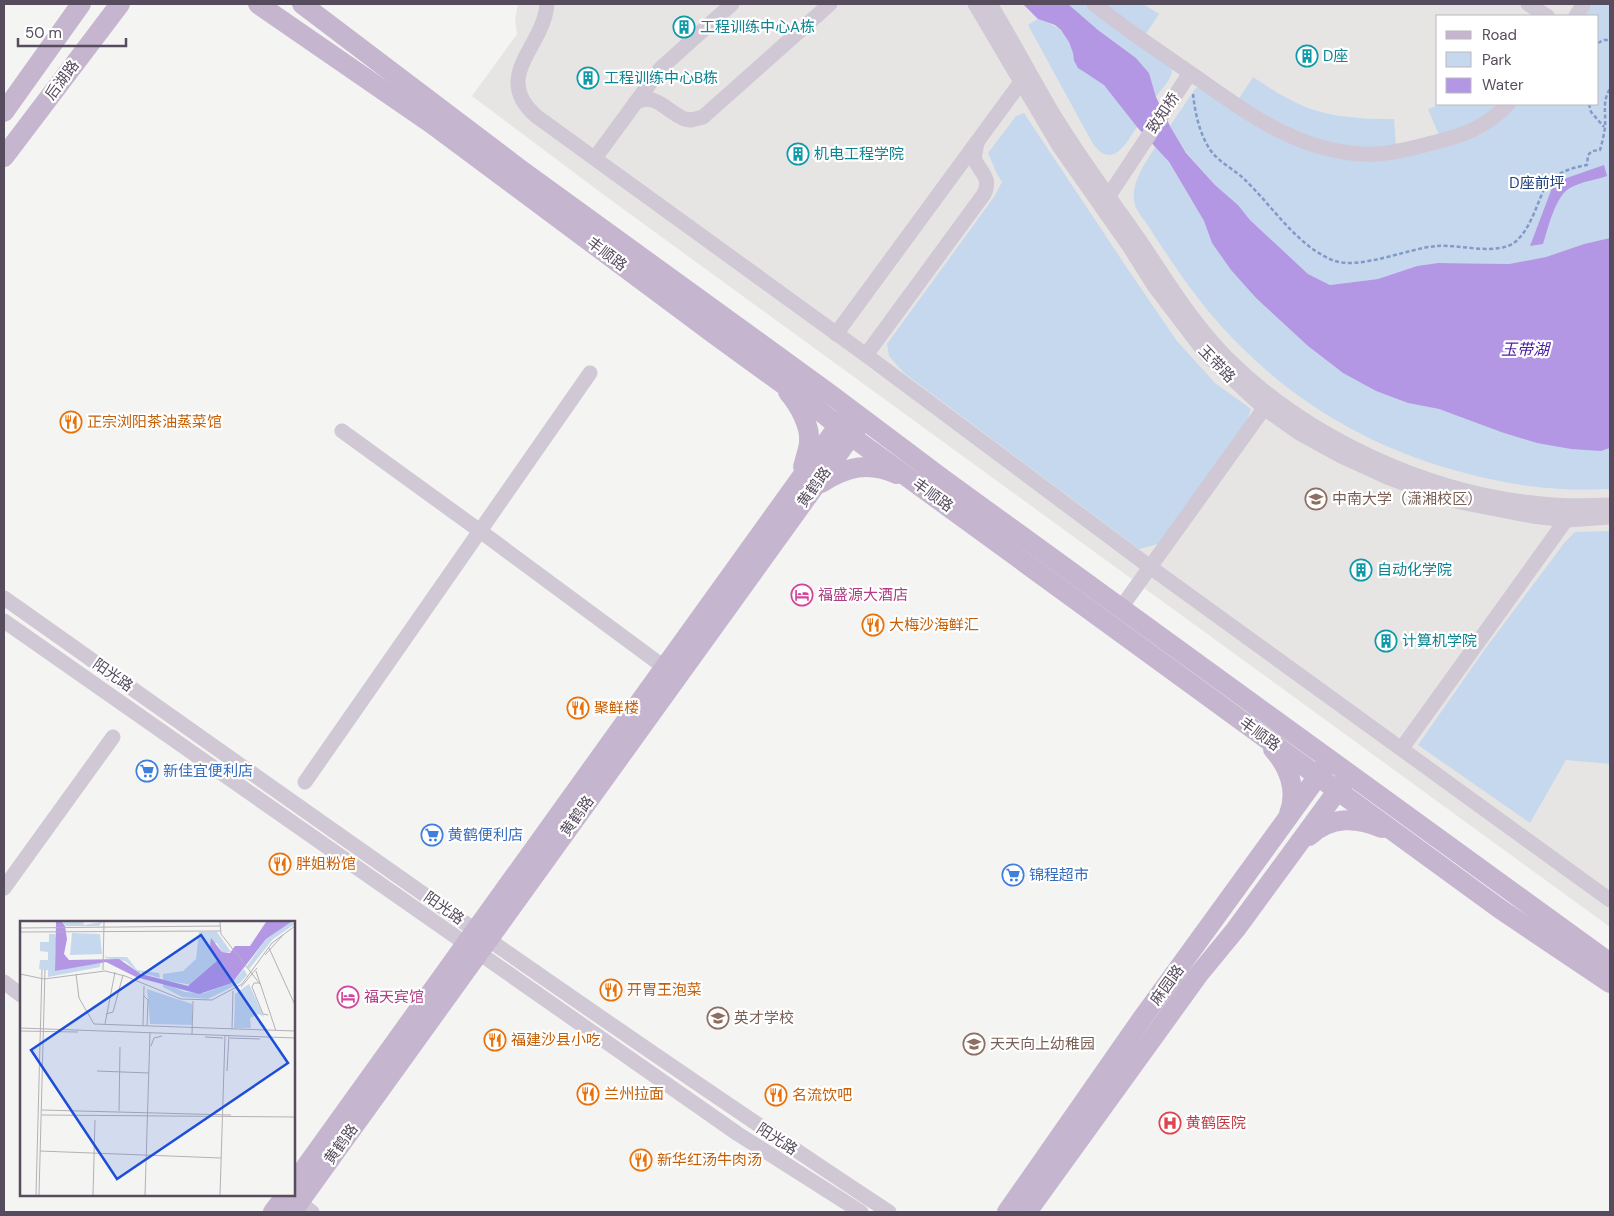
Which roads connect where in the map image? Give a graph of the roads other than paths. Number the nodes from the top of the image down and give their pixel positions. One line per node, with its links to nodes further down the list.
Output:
1 (81, 4): 21 (main road)
2 (120, 4): 23 (main road, 后湖路)
3 (258, 4): 31 (main road, 丰顺路)
4 (302, 4): 33 (main road)
5 (547, 4): 24 (street)
6 (732, 4): 15 (street)
7 (830, 4): 19 (street)
8 (975, 4): 17 (street, 玉带路)
9 (990, 4): 27 (street)
10 (1094, 4): 16 (street)
11 (1528, 4): 13 (street)
12 (1584, 4): 14 (street)
13 (1546, 15)
14 (1577, 15)
15 (657, 73): 18 (street); 19 (street)
16 (1190, 73): 20 (street); 27 (street, 致知桥)
17 (1020, 82): 22 (street); 27 (street, 玉带路)
18 (635, 103): 19 (street); 24 (street)
19 (660, 103)
20 (1507, 105)
21 (4, 112)
22 (979, 140): 25 (street); 26 (street)
23 (4, 157)
24 (595, 158): 28 (street)
25 (980, 170): 26 (street); 29 (street)
26 (956, 172): 28 (street)
27 (1105, 201): 32 (street, 玉带路)
28 (836, 334): 29 (street)
29 (866, 355): 43 (street)
30 (590, 373): 42 (street)
31 (770, 375): 34 (main road, 丰顺路); 37 (main road)
32 (1269, 403): 39 (street); 41 (street, 玉带路); 43 (street)
33 (857, 414): 34 (main road, 黄鹤路); 45 (main road)
34 (845, 430): 36 (main road, 丰顺路); 37 (main road, 黄鹤路)
35 (342, 431): 42 (street)
36 (916, 483): 37 (main road); 48 (main road, 丰顺路)
37 (795, 499): 47 (main road, 黄鹤路)
38 (1610, 505): 39 (street)
39 (1576, 506): 41 (street)
40 (1610, 517): 41 (street, 玉带路)
41 (1567, 520): 50 (street)
42 (480, 531): 47 (street); 54 (street)
43 (1150, 567): 45 (street); 50 (street)
44 (4, 598): 61 (street, 阳光路)
45 (1120, 609): 51 (main road)
46 (4, 621): 61 (street, 阳光路)
47 (671, 672): 61 (main road, 黄鹤路)
48 (1250, 727): 53 (main road, 丰顺路); 56 (main road)
49 (113, 738): 59 (street)
50 (1402, 748): 60 (street)
51 (1330, 760): 52 (main road); 53 (main road, 麻园路)
52 (1350, 774): 55 (main road); 62 (main road)
53 (1318, 776): 55 (main road, 丰顺路); 56 (main road, 麻园路)
54 (305, 782)
55 (1338, 790): 57 (main road, 丰顺路); 58 (main road)
56 (1285, 822): 70 (main road, 麻园路)
57 (1398, 834): 58 (main road); 64 (main road, 丰顺路)
58 (1294, 850): 71 (main road)
59 (4, 888)
60 (1610, 900)
61 (477, 941): 66 (main road, 黄鹤路); 68 (street, 阳光路); 69 (street, 阳光路)
62 (1610, 963)
63 (4, 982): 65 (street)
64 (1610, 983)
65 (20, 994)
66 (295, 1200): 67 (main road, 黄鹤路)
67 (273, 1212)
68 (861, 1212)
69 (889, 1212)
70 (1007, 1212)
71 (1027, 1212)

